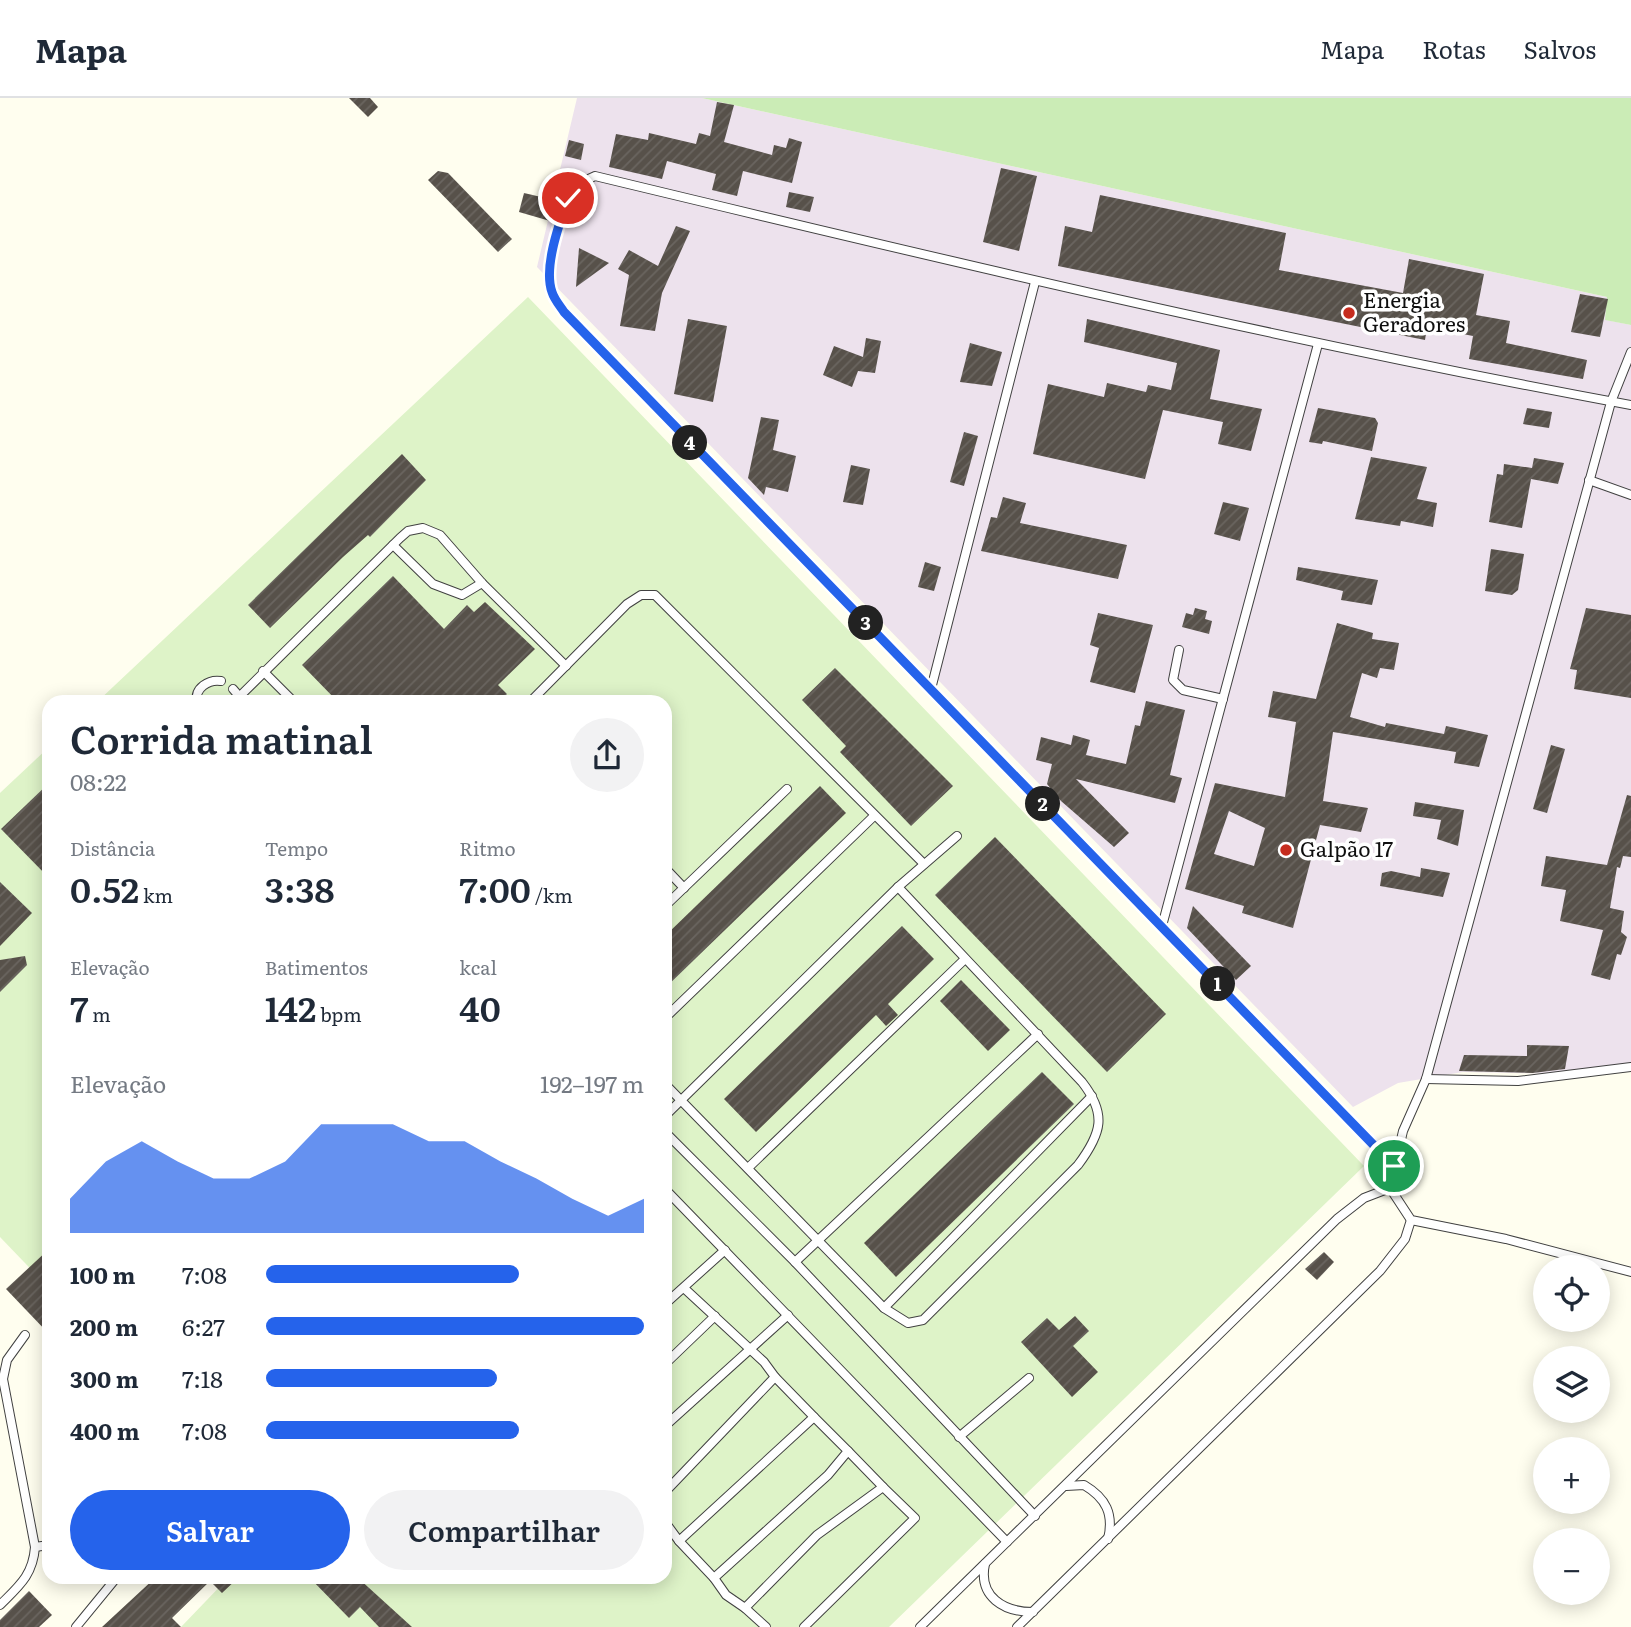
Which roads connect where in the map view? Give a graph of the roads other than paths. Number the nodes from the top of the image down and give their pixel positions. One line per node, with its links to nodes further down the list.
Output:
1 (1035, 282): 2 (lane); 14 (lane); 14 (lane)
2 (1318, 344): 4 (lane); 19 (lane)
3 (1631, 352): 4 (lane)
4 (1611, 402): 5 (lane); 6 (lane)
5 (1631, 405)
6 (1589, 480): 7 (lane); 33 (lane)
7 (1631, 495)
8 (393, 545): 9 (lane); 9 (lane); 12 (lane)
9 (482, 583): 11 (lane)
10 (1179, 650): 19 (lane)
11 (566, 666): 18 (lane); 21 (lane)
12 (263, 671): 16 (lane); 17 (lane)
13 (221, 681): 15 (lane)
14 (931, 690): 28 (lane)
15 (198, 695)
16 (240, 695)
17 (287, 695)
18 (537, 695)
19 (1223, 699): 28 (lane)
20 (787, 789): 26 (lane)
21 (874, 816): 23 (lane); 30 (lane)
22 (957, 836): 23 (lane)
23 (924, 864): 25 (lane)
24 (672, 875): 26 (lane)
25 (898, 887): 29 (lane); 36 (lane)
26 (684, 888): 27 (lane)
27 (672, 899)
28 (1162, 926): 39 (lane)
29 (965, 959): 31 (lane); 40 (lane)
30 (672, 1011)
31 (1038, 1034): 35 (lane); 44 (lane)
32 (1631, 1067): 33 (lane)
33 (1426, 1079): 39 (lane)
34 (672, 1091): 36 (lane)
35 (1093, 1096): 50 (lane); 50 (lane)
36 (682, 1101): 37 (lane); 40 (lane)
37 (672, 1110)
38 (672, 1139): 46 (lane)
39 (1394, 1166): 41 (lane)
40 (748, 1168): 44 (lane)
41 (1390, 1188): 43 (lane); 63 (lane)
42 (672, 1196): 45 (lane)
43 (1411, 1220): 47 (lane); 67 (lane)
44 (819, 1241): 46 (lane); 50 (lane)
45 (725, 1250): 48 (lane); 51 (lane)
46 (795, 1262): 60 (lane)
47 (1631, 1272)
48 (685, 1289): 49 (lane); 52 (lane)
49 (672, 1299)
50 (884, 1308)
51 (788, 1315): 54 (lane); 69 (lane)
52 (715, 1316): 54 (lane); 55 (lane)
53 (25, 1335): 71 (lane)
54 (750, 1349): 56 (lane); 59 (lane)
55 (672, 1357)
56 (775, 1377): 58 (lane); 62 (lane)
57 (1029, 1378): 60 (lane)
58 (814, 1417): 61 (lane); 68 (lane)
59 (672, 1420)
60 (959, 1437): 65 (lane)
61 (848, 1451): 64 (lane); 73 (lane)
62 (672, 1485)
63 (1065, 1486): 65 (lane); 67 (lane)
64 (883, 1487): 76 (lane); 80 (lane)
65 (1035, 1516): 69 (lane)
66 (672, 1532): 68 (lane)
67 (1108, 1539): 77 (lane)
68 (679, 1541): 73 (lane)
69 (1007, 1542): 72 (lane)
70 (42, 1546): 71 (lane)
71 (35, 1547): 75 (lane)
72 (985, 1564): 77 (lane); 81 (lane)
73 (714, 1578): 76 (lane)
74 (111, 1584): 78 (lane)
75 (0, 1605)
76 (745, 1608): 79 (lane)
77 (1033, 1612): 82 (lane)
78 (76, 1627)
79 (766, 1627)
80 (804, 1627)
81 (920, 1627)
82 (1017, 1627)

